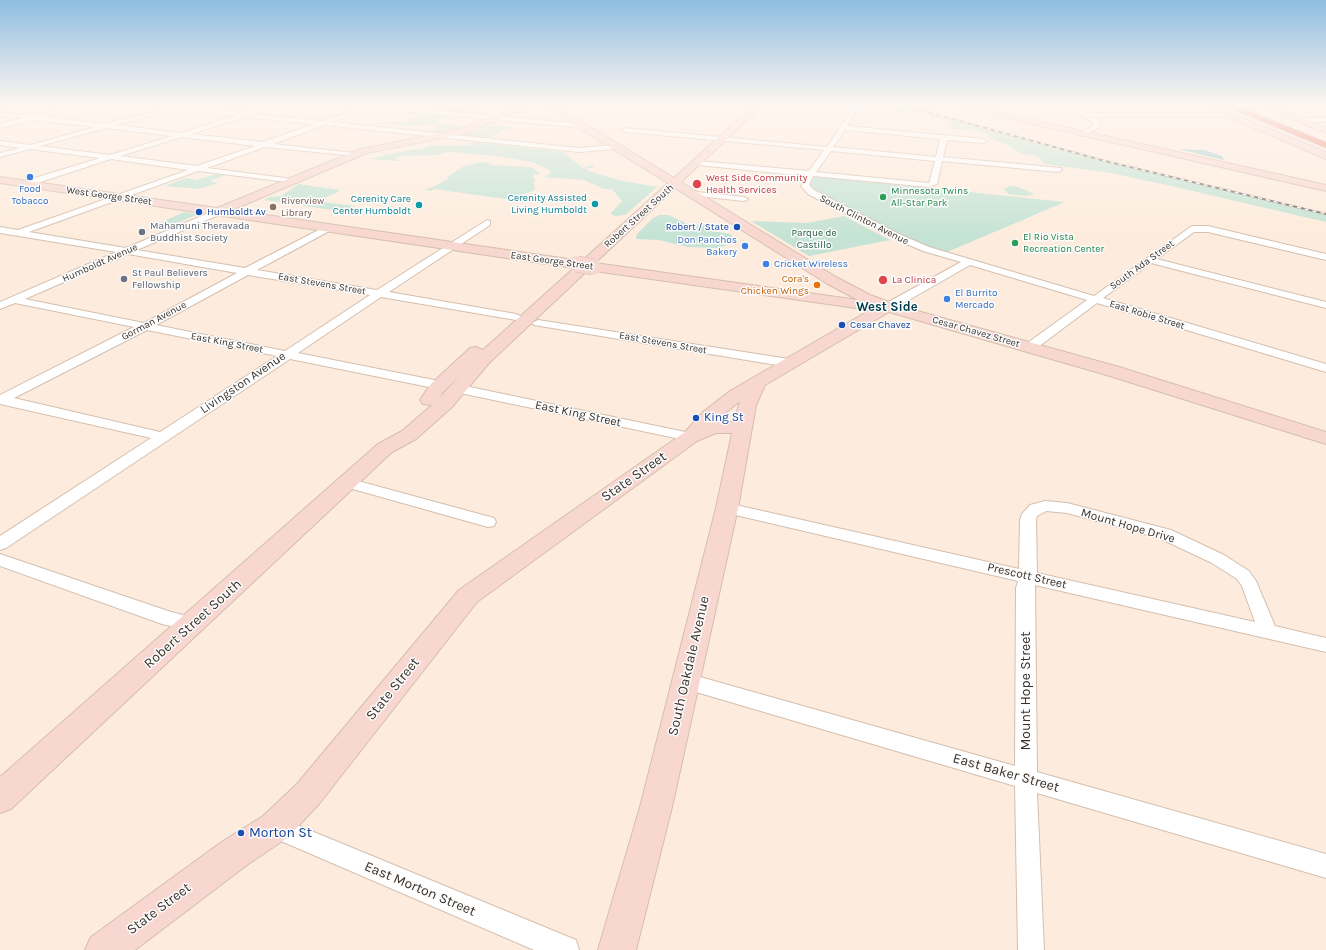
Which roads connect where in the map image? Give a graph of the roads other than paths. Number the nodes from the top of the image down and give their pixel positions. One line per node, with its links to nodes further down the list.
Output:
1 (21, 149): 17 (street)
2 (49, 149): 19 (street)
3 (135, 149): 19 (street)
4 (250, 149): 22 (street)
5 (312, 149): 16 (street)
6 (370, 149): 16 (main road, Humboldt Avenue)
7 (566, 149): 8 (street)
8 (588, 149)
9 (621, 149): 28 (main road, Cesar Chavez Street)
10 (712, 149): 21 (main road, Robert Street South)
11 (827, 149): 24 (street)
12 (830, 149): 20 (street)
13 (941, 149): 20 (street)
14 (1151, 149): 29 (main road)
15 (1311, 149): 18 (highway)
16 (354, 154): 26 (main road, Humboldt Avenue)
17 (0, 155)
18 (1326, 155)
19 (110, 157): 22 (street); 27 (street)
20 (939, 160): 23 (street); 24 (street)
21 (698, 163): 24 (street); 28 (main road, Robert Street South)
22 (198, 168): 26 (street); 32 (street)
23 (1058, 170)
24 (810, 174): 44 (street, South Clinton Avenue)
25 (0, 180): 27 (main road, West George Street)
26 (293, 181): 34 (main road, Humboldt Avenue)
27 (25, 184): 30 (main road); 32 (main road, West George Street)
28 (675, 184): 31 (main road, Cesar Chavez Street); 45 (main road); 46 (main road); 66 (main road, Robert Street South)
29 (1326, 188)
30 (0, 192)
31 (690, 193): 33 (street); 48 (main road, Cesar Chavez Street)
32 (117, 198): 34 (main road, West George Street); 38 (street)
33 (744, 199)
34 (218, 212): 36 (main road, East George Street); 41 (street, Humboldt Avenue)
35 (487, 223): 40 (street, Livingston Avenue)
36 (328, 228): 40 (main road, East George Street); 47 (street, Gorman Avenue)
37 (0, 230): 38 (street, East Stevens Street)
38 (19, 233): 39 (street); 41 (street, East Stevens Street)
39 (5, 238)
40 (450, 246): 45 (main road, East George Street); 49 (street, Livingston Avenue)
41 (127, 251): 47 (street, East Stevens Street); 51 (street, Humboldt Avenue)
42 (1326, 256): 43 (street, South Ada Street)
43 (1150, 260): 50 (street, South Ada Street); 53 (street)
44 (967, 263): 50 (street, East Robie Street); 55 (street, State Street)
45 (576, 264): 46 (main road, East George Street, bridge); 56 (main road)
46 (595, 267): 52 (main road, East George Street); 57 (main road)
47 (246, 271): 49 (street, East Stevens Street); 58 (street, Gorman Avenue)
48 (845, 289): 52 (main road); 55 (main road, Cesar Chavez Street)
49 (378, 294): 56 (street, East Stevens Street); 60 (street, Livingston Avenue)
50 (1095, 299): 59 (street, South Ada Street); 62 (street, East Robie Street)
51 (14, 300): 54 (street, Humboldt Avenue); 58 (street, East King Street)
52 (830, 301): 55 (main road, East George Street)
53 (1326, 305)
54 (0, 306)
55 (887, 307): 59 (main road, Cesar Chavez Street); 61 (main road, State Street)
56 (516, 316): 66 (main road)
57 (538, 323): 61 (street, East Stevens Street); 65 (main road)
58 (144, 326): 60 (street, East King Street); 67 (street, Gorman Avenue)
59 (1030, 347): 63 (main road, Cesar Chavez Street)
60 (285, 355): 66 (street, East King Street); 69 (street, Livingston Avenue)
61 (789, 363): 64 (main road, State Street)
62 (1326, 368)
63 (1100, 369): 71 (main road, Cesar Chavez Street); 72 (main road, Cesar Chavez Street)
64 (758, 382): 68 (main road, South Oakdale Avenue); 70 (main road, State Street)
65 (465, 390): 66 (main road); 70 (street, East King Street)
66 (438, 396): 73 (main road, Robert Street South)
67 (0, 400): 69 (street)
68 (742, 428): 70 (main road, State Street); 74 (main road, South Oakdale Avenue)
69 (164, 437): 76 (street, Livingston Avenue)
70 (690, 437): 85 (main road, State Street)
71 (1326, 438)
72 (1326, 443)
73 (347, 483): 75 (street); 79 (main road, Robert Street South)
74 (727, 508): 78 (street, Prescott Street); 82 (main road, South Oakdale Avenue)
75 (488, 522)
76 (0, 544)
77 (0, 560): 79 (street)
78 (1028, 576): 80 (street, Prescott Street); 80 (street, Mount Hope Drive); 83 (street, Mount Hope Street)
79 (193, 624): 84 (main road, Robert Street South)
80 (1268, 632): 81 (street, Prescott Street)
81 (1326, 645)
82 (686, 681): 83 (street, East Baker Street); 89 (main road, South Oakdale Avenue)
83 (1026, 779): 86 (street, East Baker Street); 90 (street, Mount Hope Street)
84 (0, 798)
85 (275, 827): 87 (main road, State Street); 88 (street, East Morton Street)
86 (1326, 866)
87 (104, 950)
88 (566, 950)
89 (617, 950)
90 (1031, 950)

